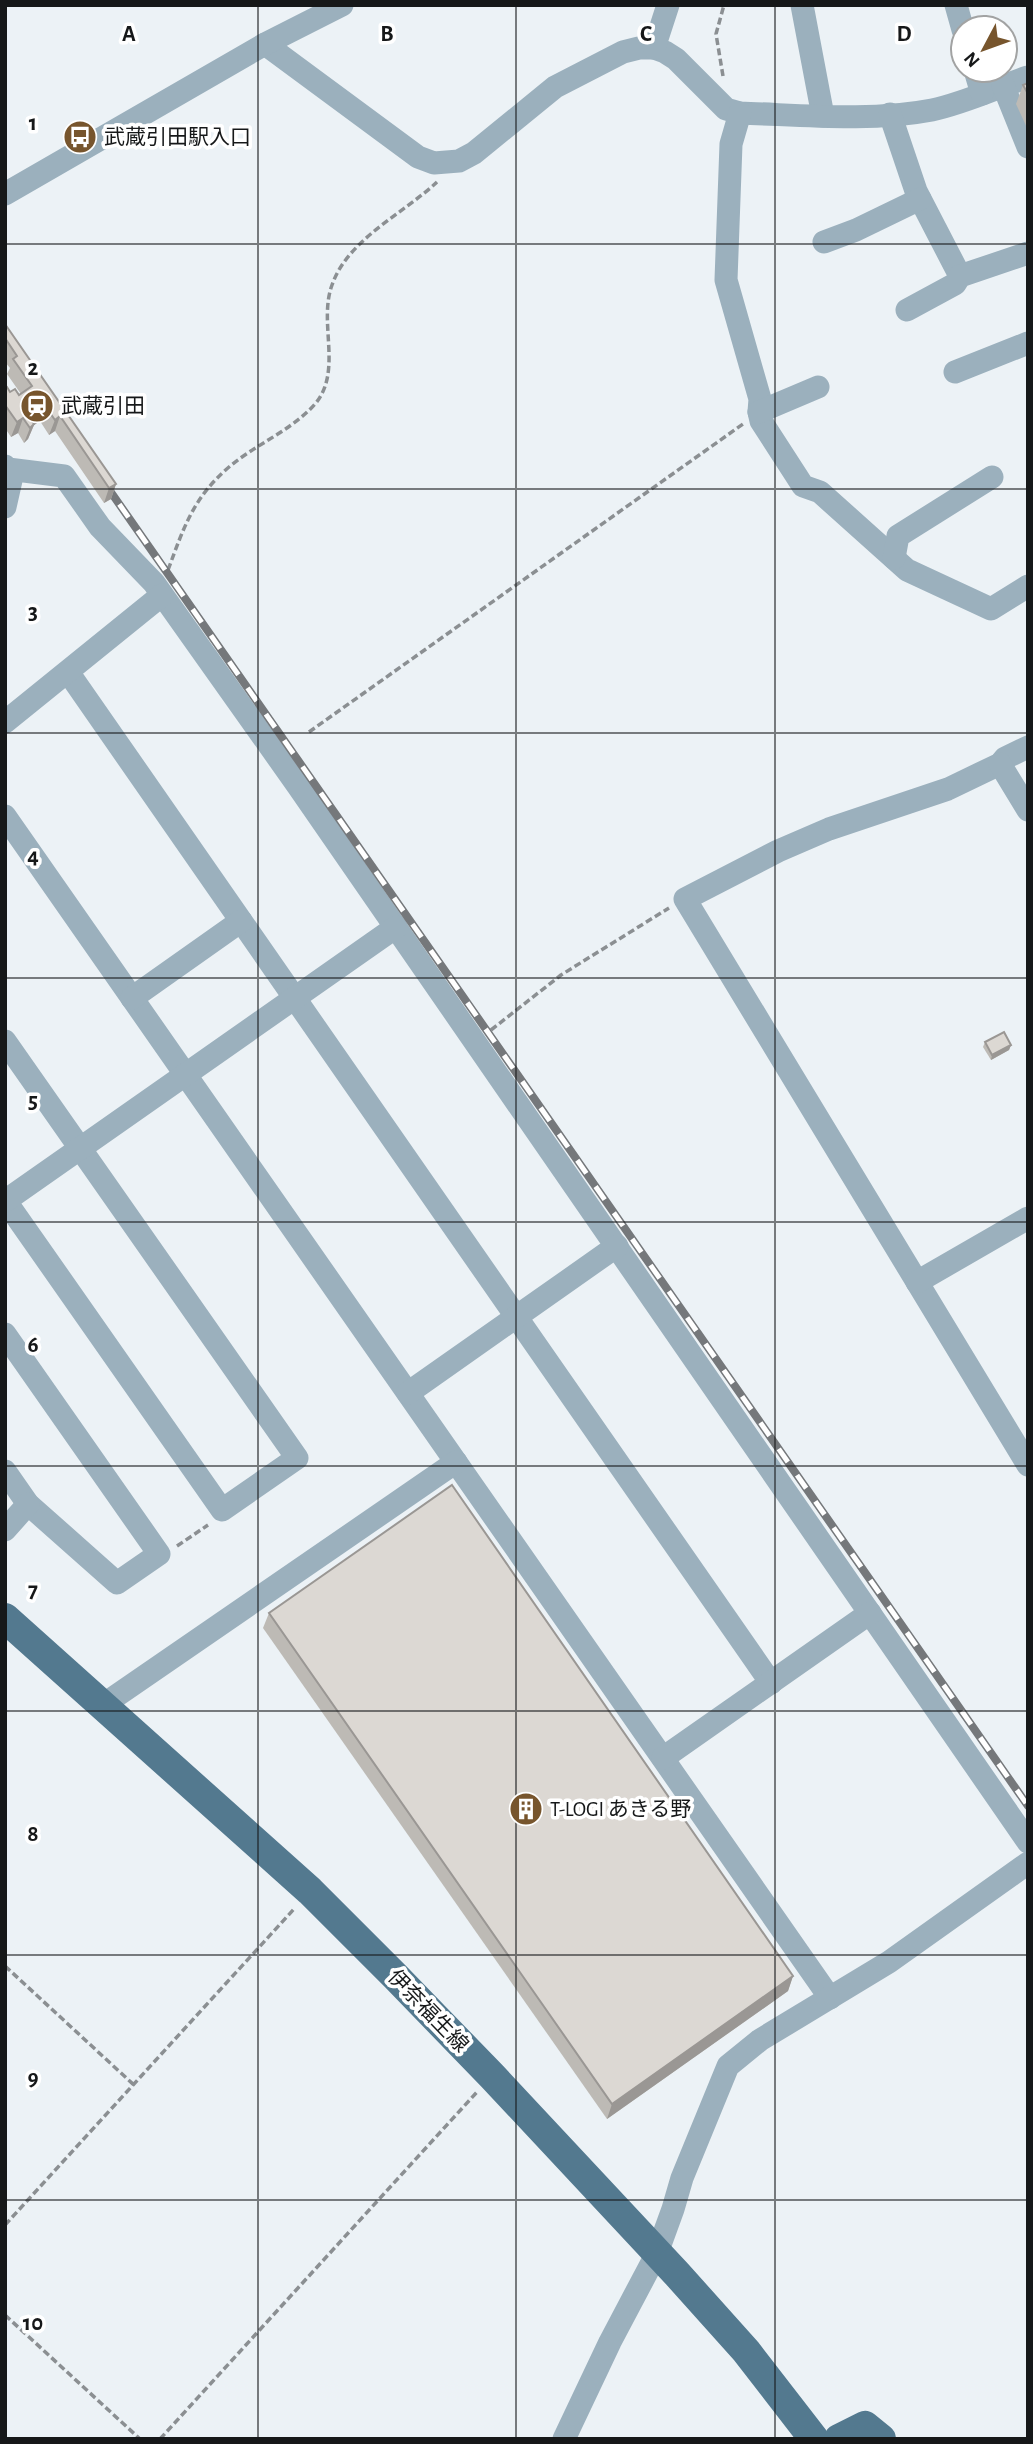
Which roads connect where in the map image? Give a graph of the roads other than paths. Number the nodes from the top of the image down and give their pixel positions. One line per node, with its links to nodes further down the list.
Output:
1 (342, 5): 4 (street)
2 (668, 5): 5 (street)
3 (802, 5): 11 (street)
4 (265, 44): 5 (street); 13 (street)
5 (654, 48): 9 (street)
6 (1028, 76): 8 (street)
7 (988, 84): 8 (street)
8 (993, 89): 10 (street); 12 (street)
9 (736, 112): 11 (street); 22 (street)
10 (890, 114): 11 (street); 14 (street)
11 (823, 116)
12 (1028, 147)
13 (5, 194)
14 (920, 199): 15 (street); 17 (street)
15 (824, 242)
16 (1028, 253): 17 (street)
17 (960, 276): 18 (street)
18 (907, 310)
19 (1028, 343): 20 (street)
20 (955, 372)
21 (818, 387): 22 (street)
22 (759, 412): 26 (street)
23 (6, 469): 25 (street); 28 (street)
24 (992, 477): 26 (street)
25 (5, 507)
26 (894, 558): 27 (street)
27 (1028, 586)
28 (158, 589): 29 (street); 36 (street)
29 (68, 672): 30 (street); 35 (street)
30 (5, 722)
31 (1028, 747): 32 (street)
32 (1000, 764): 33 (street); 45 (street)
33 (1028, 810)
34 (5, 816): 37 (street)
35 (241, 921): 37 (street); 38 (street)
36 (396, 927): 38 (street); 44 (street)
37 (132, 998): 40 (street)
38 (295, 999): 40 (street); 46 (street)
39 (5, 1041): 41 (street)
40 (186, 1075): 41 (street); 48 (street)
41 (81, 1149): 42 (street); 42 (street)
42 (6, 1201)
43 (1028, 1218): 45 (street)
44 (617, 1246): 46 (street); 54 (street)
45 (917, 1282): 50 (street)
46 (516, 1317): 48 (street); 56 (street)
47 (5, 1334): 52 (street)
48 (408, 1393): 49 (street)
49 (456, 1462): 57 (street); 58 (street)
50 (1028, 1465)
51 (5, 1471): 52 (street)
52 (28, 1504): 53 (street)
53 (5, 1530)
54 (870, 1613): 56 (street); 59 (street)
55 (5, 1618): 57 (main road, 伊奈福生線)
56 (771, 1682): 58 (street)
57 (103, 1706): 61 (main road, 伊奈福生線)
58 (663, 1758): 60 (street)
59 (1027, 1853): 60 (street)
60 (830, 1998): 61 (street)
61 (657, 2253): 62 (street); 63 (main road, 伊奈福生線)
62 (564, 2439)
63 (814, 2439)
64 (839, 2439): 65 (main road)
65 (881, 2439)

